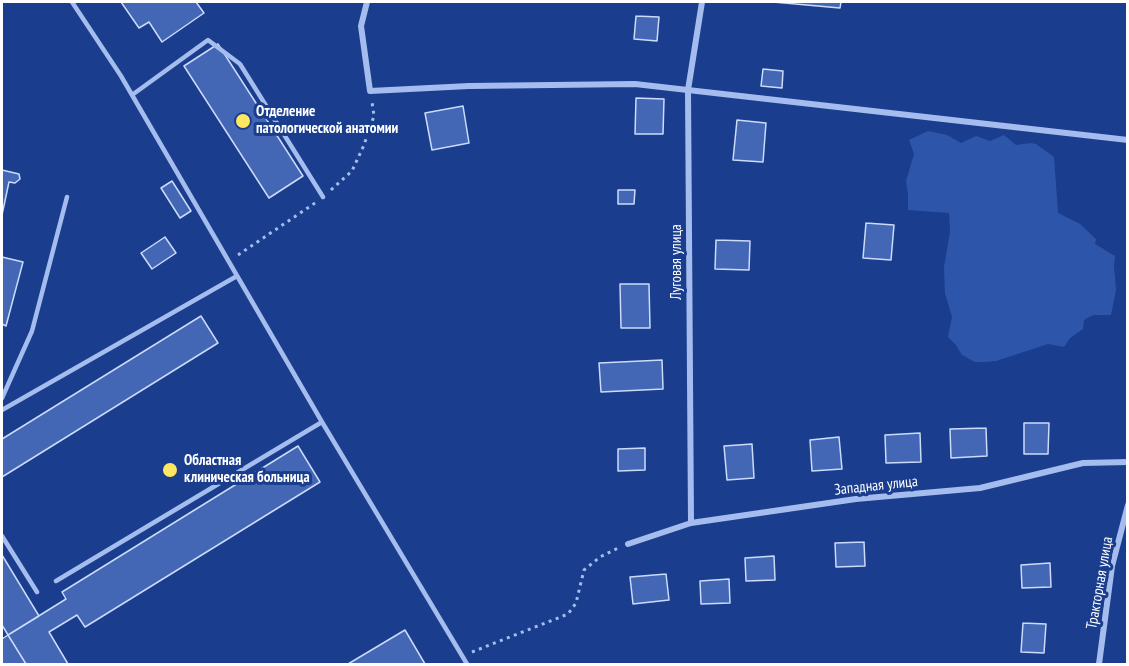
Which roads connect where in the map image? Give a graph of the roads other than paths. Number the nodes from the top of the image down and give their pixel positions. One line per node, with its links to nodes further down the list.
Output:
1 (72, 2): 5 (lane)
2 (367, 2): 4 (street)
3 (702, 2): 4 (street, Луговая улица)
4 (688, 90): 6 (street); 15 (street, Луговая улица)
5 (132, 95): 8 (lane); 9 (lane)
6 (1128, 140)
7 (67, 197): 10 (lane)
8 (324, 197)
9 (237, 276): 11 (lane); 12 (lane)
10 (2, 398)
11 (2, 410)
12 (322, 422): 18 (lane); 20 (lane)
13 (1128, 462): 15 (street, Западная улица)
14 (1128, 505): 21 (street, Тракторная улица)
15 (691, 523): 17 (street, Западная улица)
16 (2, 536): 19 (lane)
17 (628, 544)
18 (56, 581)
19 (37, 592)
20 (467, 664)
21 (1099, 664)

